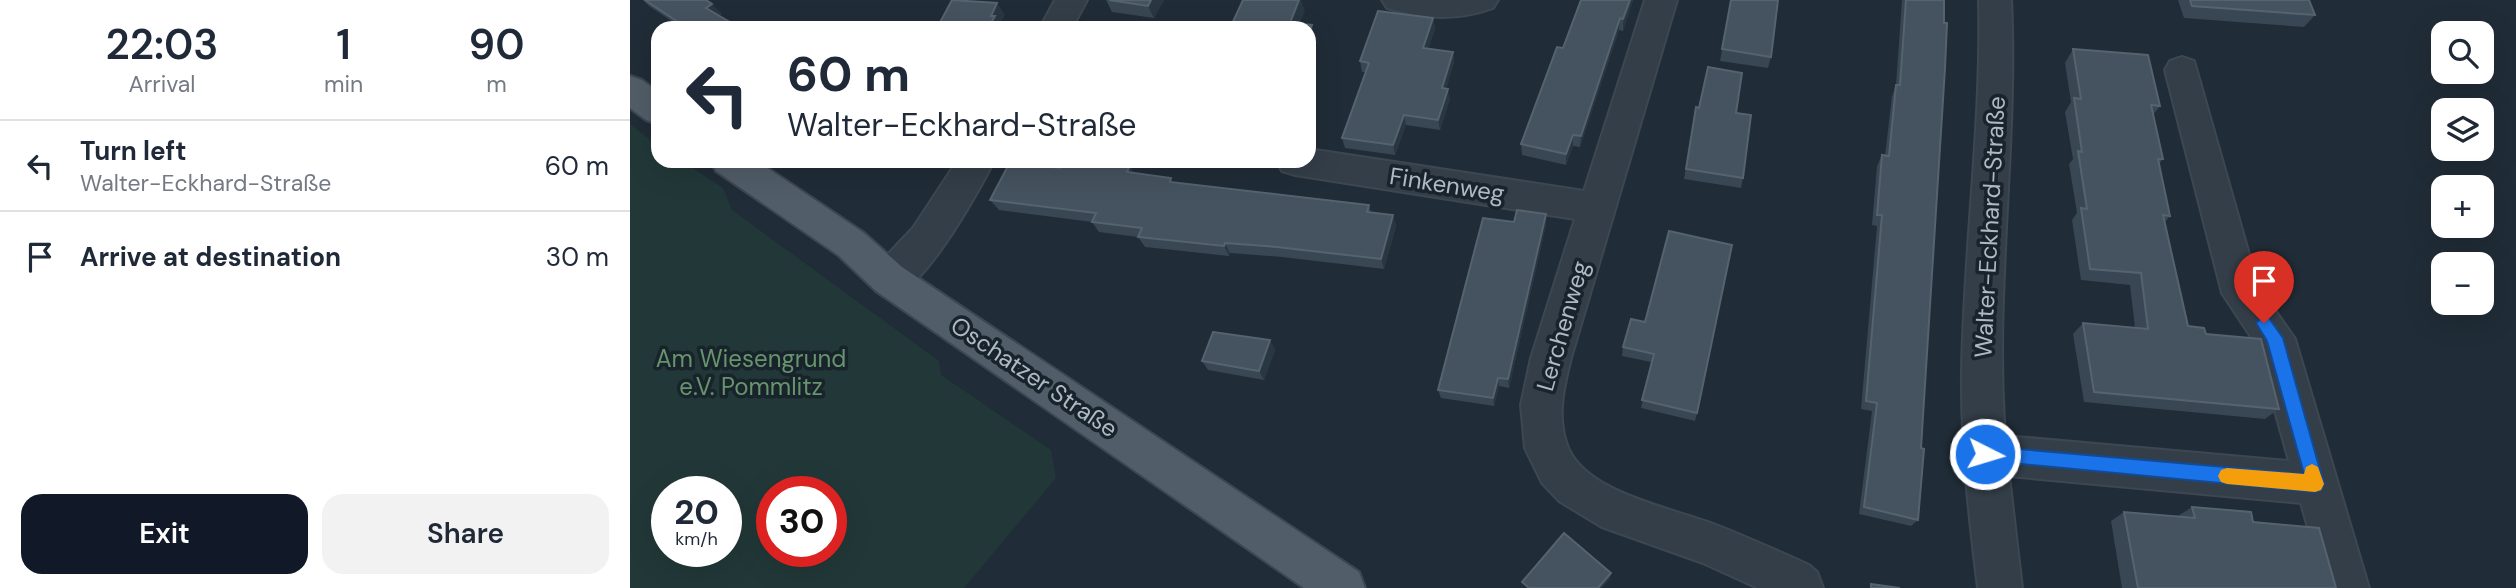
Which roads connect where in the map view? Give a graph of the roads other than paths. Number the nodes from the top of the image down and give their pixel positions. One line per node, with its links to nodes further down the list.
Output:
1 (1071, 0): 6 (street)
2 (1398, 0): 3 (street)
3 (1482, 0)
4 (1661, 0): 13 (street, Lerchenweg)
5 (1995, 0): 15 (street, Walter-Eckhard-Straße)
6 (1060, 21)
7 (2182, 70): 16 (street)
8 (630, 89): 9 (main road)
9 (651, 106)
10 (1316, 164): 13 (street, Finkenweg)
11 (739, 168): 14 (main road, Oschatzer Straße)
12 (972, 168): 14 (street)
13 (1598, 208): 18 (street, Lerchenweg)
14 (889, 279): 17 (main road, Oschatzer Straße)
15 (1985, 454): 16 (street); 19 (street, Walter-Eckhard-Straße)
16 (2315, 484): 20 (street)
17 (1343, 588)
18 (1801, 588)
19 (2000, 588)
20 (2347, 588)

